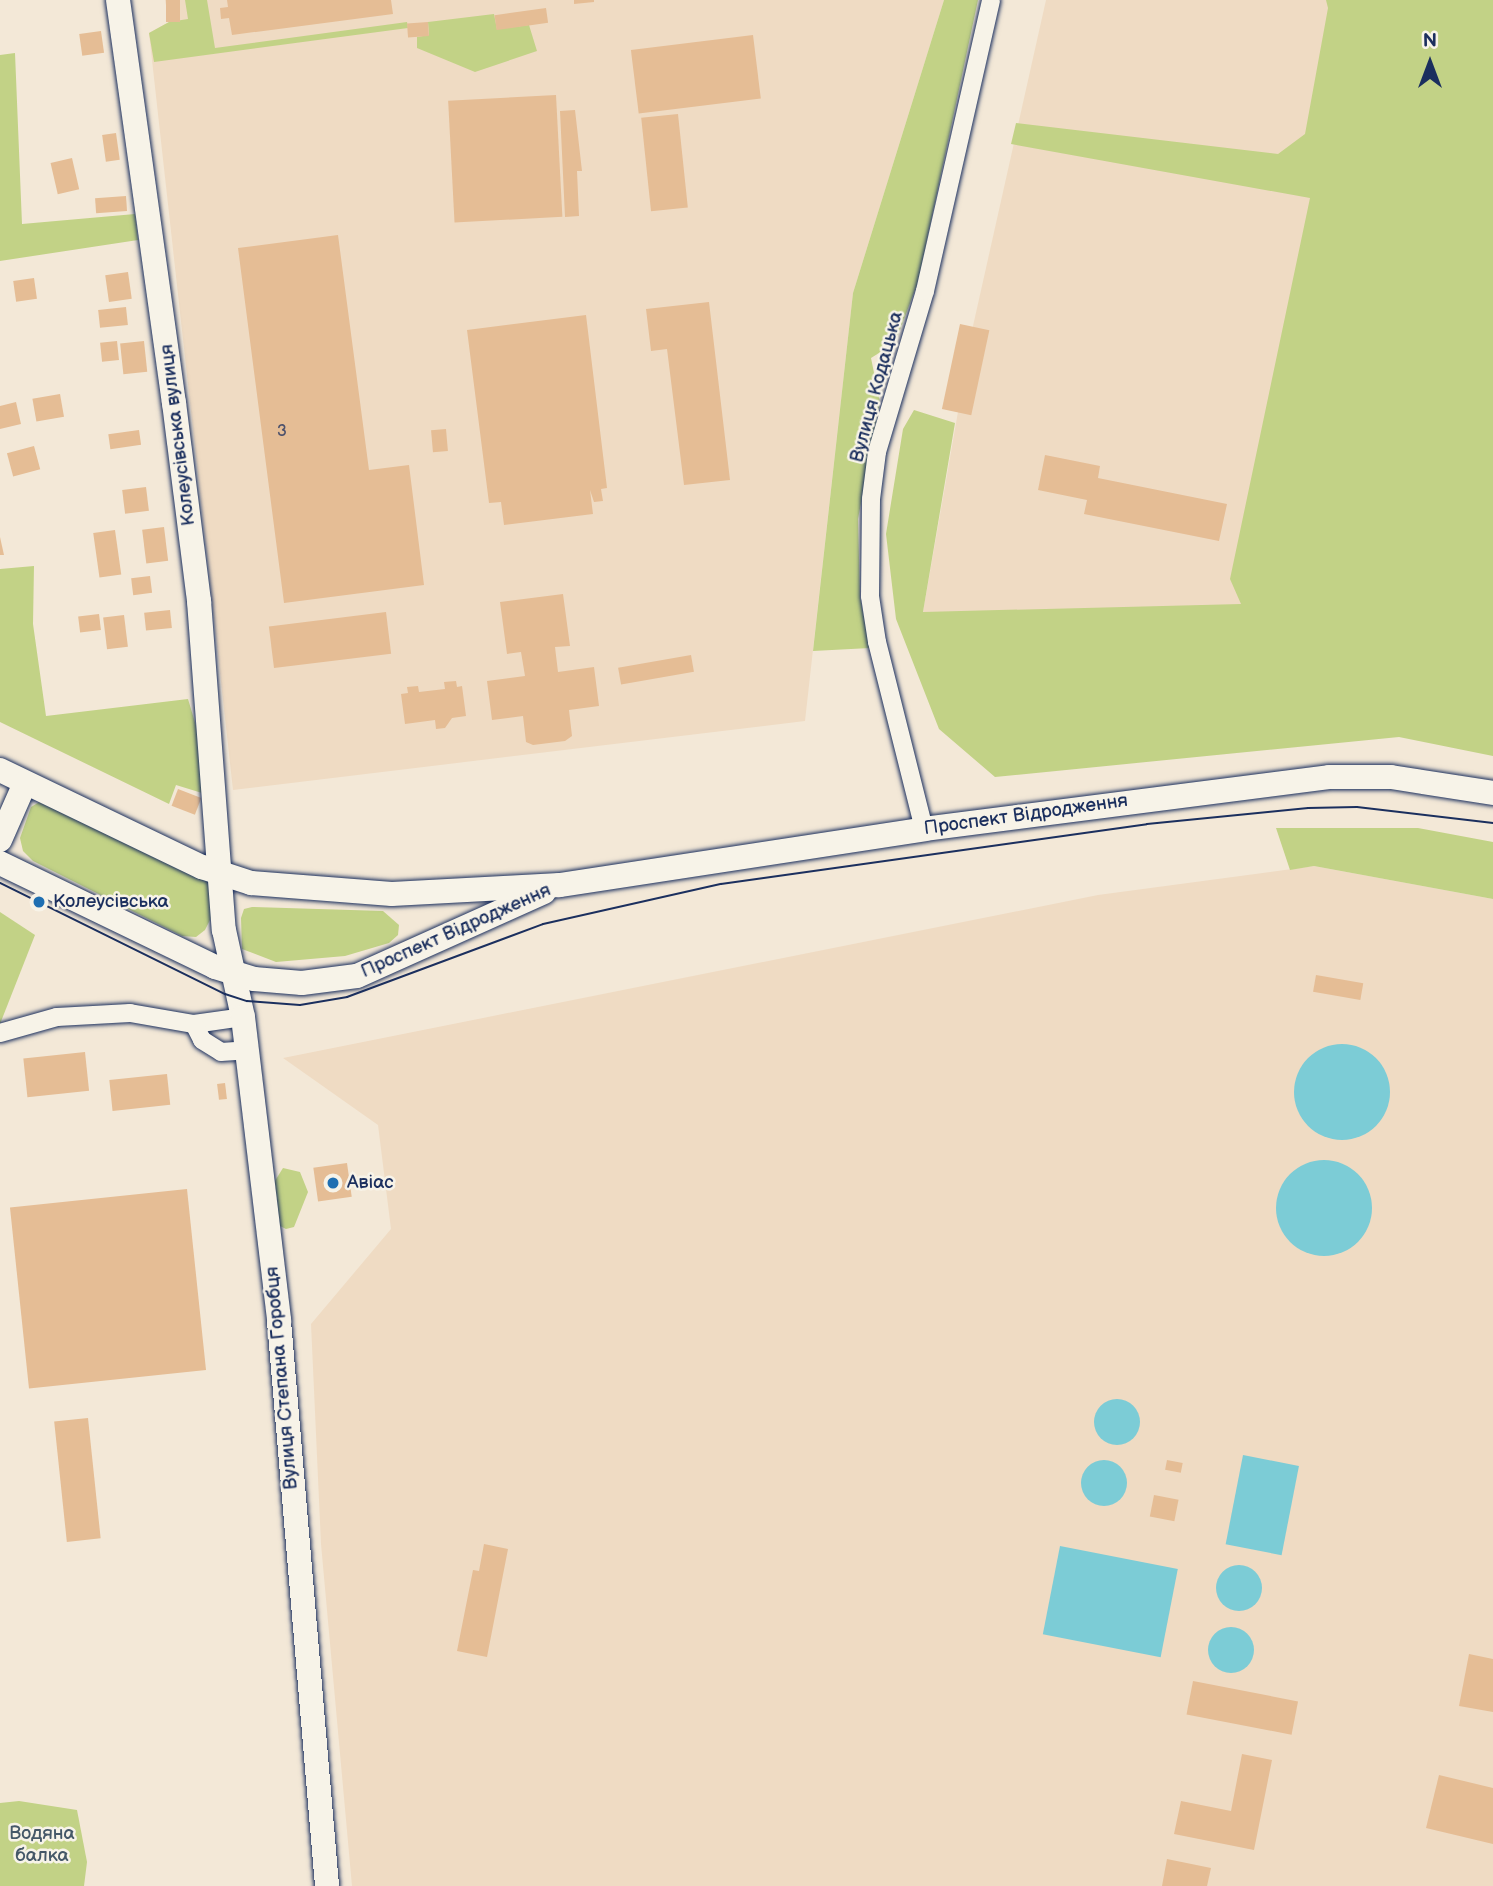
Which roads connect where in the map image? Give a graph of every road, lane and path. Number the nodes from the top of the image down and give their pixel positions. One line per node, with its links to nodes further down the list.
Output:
1 (118, 0): 9 (street, Колеусівська вулиця)
2 (991, 0): 6 (street, Вулиця Кодацька)
3 (0, 770): 4 (street, Проспект Відродження)
4 (25, 783): 7 (street); 9 (street, Проспект Відродження)
5 (1493, 793): 6 (street, Проспект Відродження)
6 (924, 829): 10 (street, Проспект Відродження)
7 (0, 840)
8 (0, 863): 11 (street, Проспект Відродження)
9 (220, 873): 10 (street, Проспект Відродження); 11 (street, Вулиця Степана Горобця)
10 (561, 885): 11 (street, Проспект Відродження)
11 (234, 973): 12 (street, Вулиця Степана Горобця)
12 (243, 1017): 13 (street); 15 (street, Вулиця Степана Горобця)
13 (194, 1024): 14 (street); 15 (street)
14 (0, 1034)
15 (247, 1050): 16 (street, Вулиця Степана Горобця)
16 (327, 1886)

